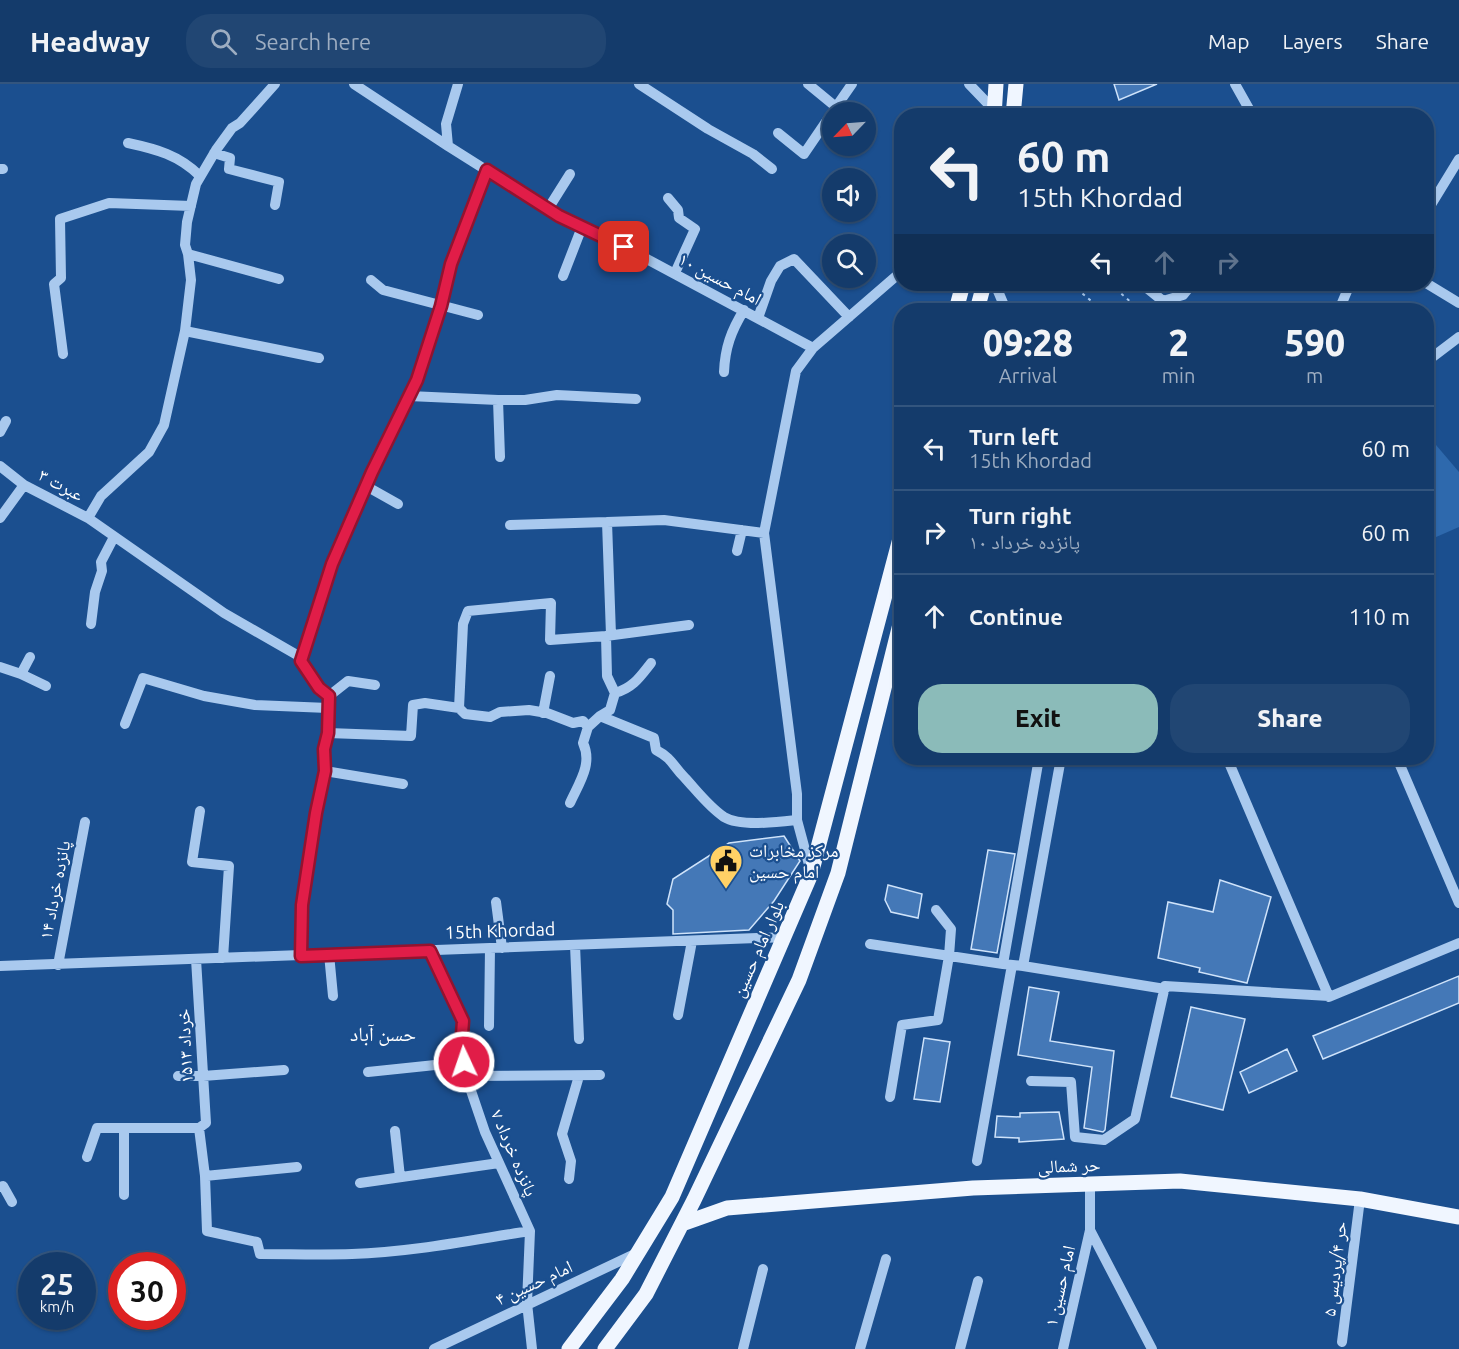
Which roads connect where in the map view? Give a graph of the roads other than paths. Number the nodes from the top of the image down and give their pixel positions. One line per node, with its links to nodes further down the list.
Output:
1 (275, 84): 21 (street)
2 (354, 84): 20 (street, امام حسین ۱۰)
3 (458, 84): 20 (street)
4 (639, 84): 23 (street)
5 (808, 84): 11 (street)
6 (852, 84): 12 (street)
7 (969, 84): 13 (street)
8 (996, 84): 14 (main road)
9 (1016, 84): 15 (main road)
10 (1235, 84): 16 (street)
11 (830, 102)
12 (839, 102)
13 (990, 108)
14 (994, 108)
15 (1014, 108)
16 (1248, 108)
17 (822, 128): 18 (street)
18 (778, 133)
19 (128, 143): 26 (street)
20 (448, 146): 24 (street, امام حسین ۱۰)
21 (214, 153): 26 (street); 29 (street)
22 (1459, 159): 28 (street)
23 (772, 169)
24 (487, 170): 31 (street, امام حسین ۱۰); 43 (street)
25 (570, 174): 31 (street)
26 (200, 176): 30 (street)
27 (668, 198): 34 (street)
28 (1434, 200)
29 (275, 205)
30 (191, 206): 33 (street); 51 (street)
31 (548, 209): 32 (street, امام حسین ۱۰)
32 (582, 227): 34 (street, امام حسین ۱۰); 35 (street)
33 (188, 254): 37 (street); 48 (street)
34 (675, 273): 44 (street, امام حسین ۱۰)
35 (563, 276)
36 (894, 278): 46 (street)
37 (279, 279)
38 (371, 280): 43 (street)
39 (1434, 288): 42 (street)
40 (1151, 291): 41 (street)
41 (1186, 291)
42 (1459, 303)
43 (441, 306): 45 (street); 55 (street)
44 (744, 310): 47 (street, امام حسین ۱۰); 54 (street)
45 (478, 315)
46 (849, 317): 47 (street); 50 (street)
47 (758, 318): 50 (street, امام حسین ۱۰)
48 (185, 331): 53 (street); 66 (street)
49 (1459, 337): 52 (street)
50 (813, 348): 70 (street)
51 (63, 354)
52 (1434, 356)
53 (319, 358)
54 (724, 372)
55 (409, 396): 57 (street); 63 (street)
56 (636, 399): 57 (street)
57 (498, 400): 60 (street)
58 (6, 421): 59 (street)
59 (0, 432)
60 (500, 457)
61 (0, 466): 62 (street)
62 (24, 484): 65 (street, عبرت ۳); 66 (street, عبرت ۳)
63 (366, 486): 64 (street); 78 (street)
64 (398, 504)
65 (0, 518)
66 (88, 518): 71 (street, عبرت ۳)
67 (607, 522): 68 (street); 69 (street); 76 (street)
68 (510, 525)
69 (742, 530): 70 (street); 72 (street)
70 (764, 533): 102 (street)
71 (114, 537): 74 (street); 78 (street, عبرت ۳)
72 (737, 551)
73 (894, 561): 104 (main road, بلوار امام حسین)
74 (91, 624)
75 (689, 625): 76 (street)
76 (608, 635): 86 (street); 88 (street)
77 (30, 657): 82 (street)
78 (301, 661): 87 (street)
79 (651, 663): 86 (street)
80 (894, 664): 157 (main road)
81 (0, 668): 82 (street)
82 (21, 674): 85 (street)
83 (550, 676): 89 (street)
84 (375, 685): 87 (street)
85 (46, 686)
86 (615, 693): 90 (street)
87 (329, 702): 91 (street); 93 (street)
88 (459, 708): 89 (street); 93 (street)
89 (543, 713): 92 (street)
90 (600, 717): 92 (street); 102 (street)
91 (125, 724)
92 (588, 727): 100 (street)
93 (328, 733): 98 (street)
94 (1039, 765): 122 (street)
95 (1059, 765): 122 (street)
96 (1230, 765): 126 (street)
97 (1400, 765): 106 (street)
98 (325, 771): 99 (street); 117 (street)
99 (404, 784)
100 (570, 803)
101 (200, 811): 119 (street)
102 (798, 820): 104 (street)
103 (85, 822): 121 (street, پانزده خرداد ۱۴)
104 (811, 874): 108 (main road, بلوار امام حسین)
105 (496, 902): 114 (street)
106 (1459, 903)
107 (936, 910): 118 (street)
108 (786, 938): 109 (street, 15th Khordad); 160 (main road, بلوار امام حسین)
109 (692, 941): 112 (street, 15th Khordad); 127 (street)
110 (1459, 943): 126 (street)
111 (870, 944): 118 (street)
112 (575, 945): 114 (street, 15th Khordad); 129 (street)
113 (490, 948): 114 (street, 15th Khordad); 115 (street, 15th Khordad); 128 (street)
114 (502, 948)
115 (430, 951): 116 (street, 15th Khordad); 130 (street, پانزده خرداد ۷)
116 (329, 954): 117 (street, 15th Khordad); 125 (street)
117 (301, 956): 119 (street, 15th Khordad)
118 (949, 956): 122 (street); 139 (street)
119 (223, 958): 120 (street, 15th Khordad)
120 (196, 959): 121 (street, 15th Khordad); 135 (street, ۱۵خرداد ۱۳)
121 (58, 964): 123 (street, 15th Khordad)
122 (1013, 965): 124 (street); 144 (street)
123 (0, 966)
124 (1165, 989): 126 (street); 138 (street)
125 (333, 996)
126 (1329, 996)
127 (678, 1015)
128 (489, 1026)
129 (579, 1039)
130 (464, 1062): 132 (street); 136 (street, پانزده خرداد ۷)
131 (284, 1070): 135 (street)
132 (368, 1072)
133 (600, 1075): 137 (street)
134 (178, 1076): 135 (street)
135 (203, 1076): 141 (street, ۱۵خرداد ۱۳)
136 (466, 1076): 137 (street); 145 (street, پانزده خرداد ۷)
137 (579, 1076): 149 (street)
138 (1031, 1081)
139 (890, 1097)
140 (124, 1128): 141 (street); 143 (street); 153 (street)
141 (199, 1128): 147 (street)
142 (395, 1131): 148 (street)
143 (87, 1157)
144 (977, 1161)
145 (499, 1164): 148 (street); 159 (street, پانزده خرداد ۷)
146 (297, 1167): 147 (street)
147 (205, 1176): 159 (street)
148 (400, 1177): 150 (street)
149 (569, 1179)
150 (360, 1183)
151 (1090, 1185): 154 (main road, حر شمالی); 157 (main road, حر شمالی); 158 (street)
152 (0, 1187): 155 (street)
153 (124, 1195)
154 (1360, 1199): 156 (main road, حر شمالی); 165 (street, حر ۴/پردیس ۵)
155 (12, 1202)
156 (1459, 1217)
157 (682, 1224): 169 (main road)
158 (1090, 1230): 173 (street, امام حسین ۱); 174 (street)
159 (530, 1231): 164 (street, پانزده خرداد ۷)
160 (639, 1252): 164 (street, امام حسین ۴); 168 (main road, بلوار امام حسین)
161 (886, 1258): 171 (street)
162 (763, 1269): 170 (street)
163 (978, 1281): 172 (street)
164 (527, 1303): 166 (street, امام حسین ۴); 167 (street, پانزده خرداد ۷)
165 (1342, 1342)
166 (438, 1347)
167 (532, 1349)
168 (569, 1349)
169 (605, 1349)
170 (743, 1349)
171 (860, 1349)
172 (960, 1349)
173 (1063, 1349)
174 (1152, 1349)

